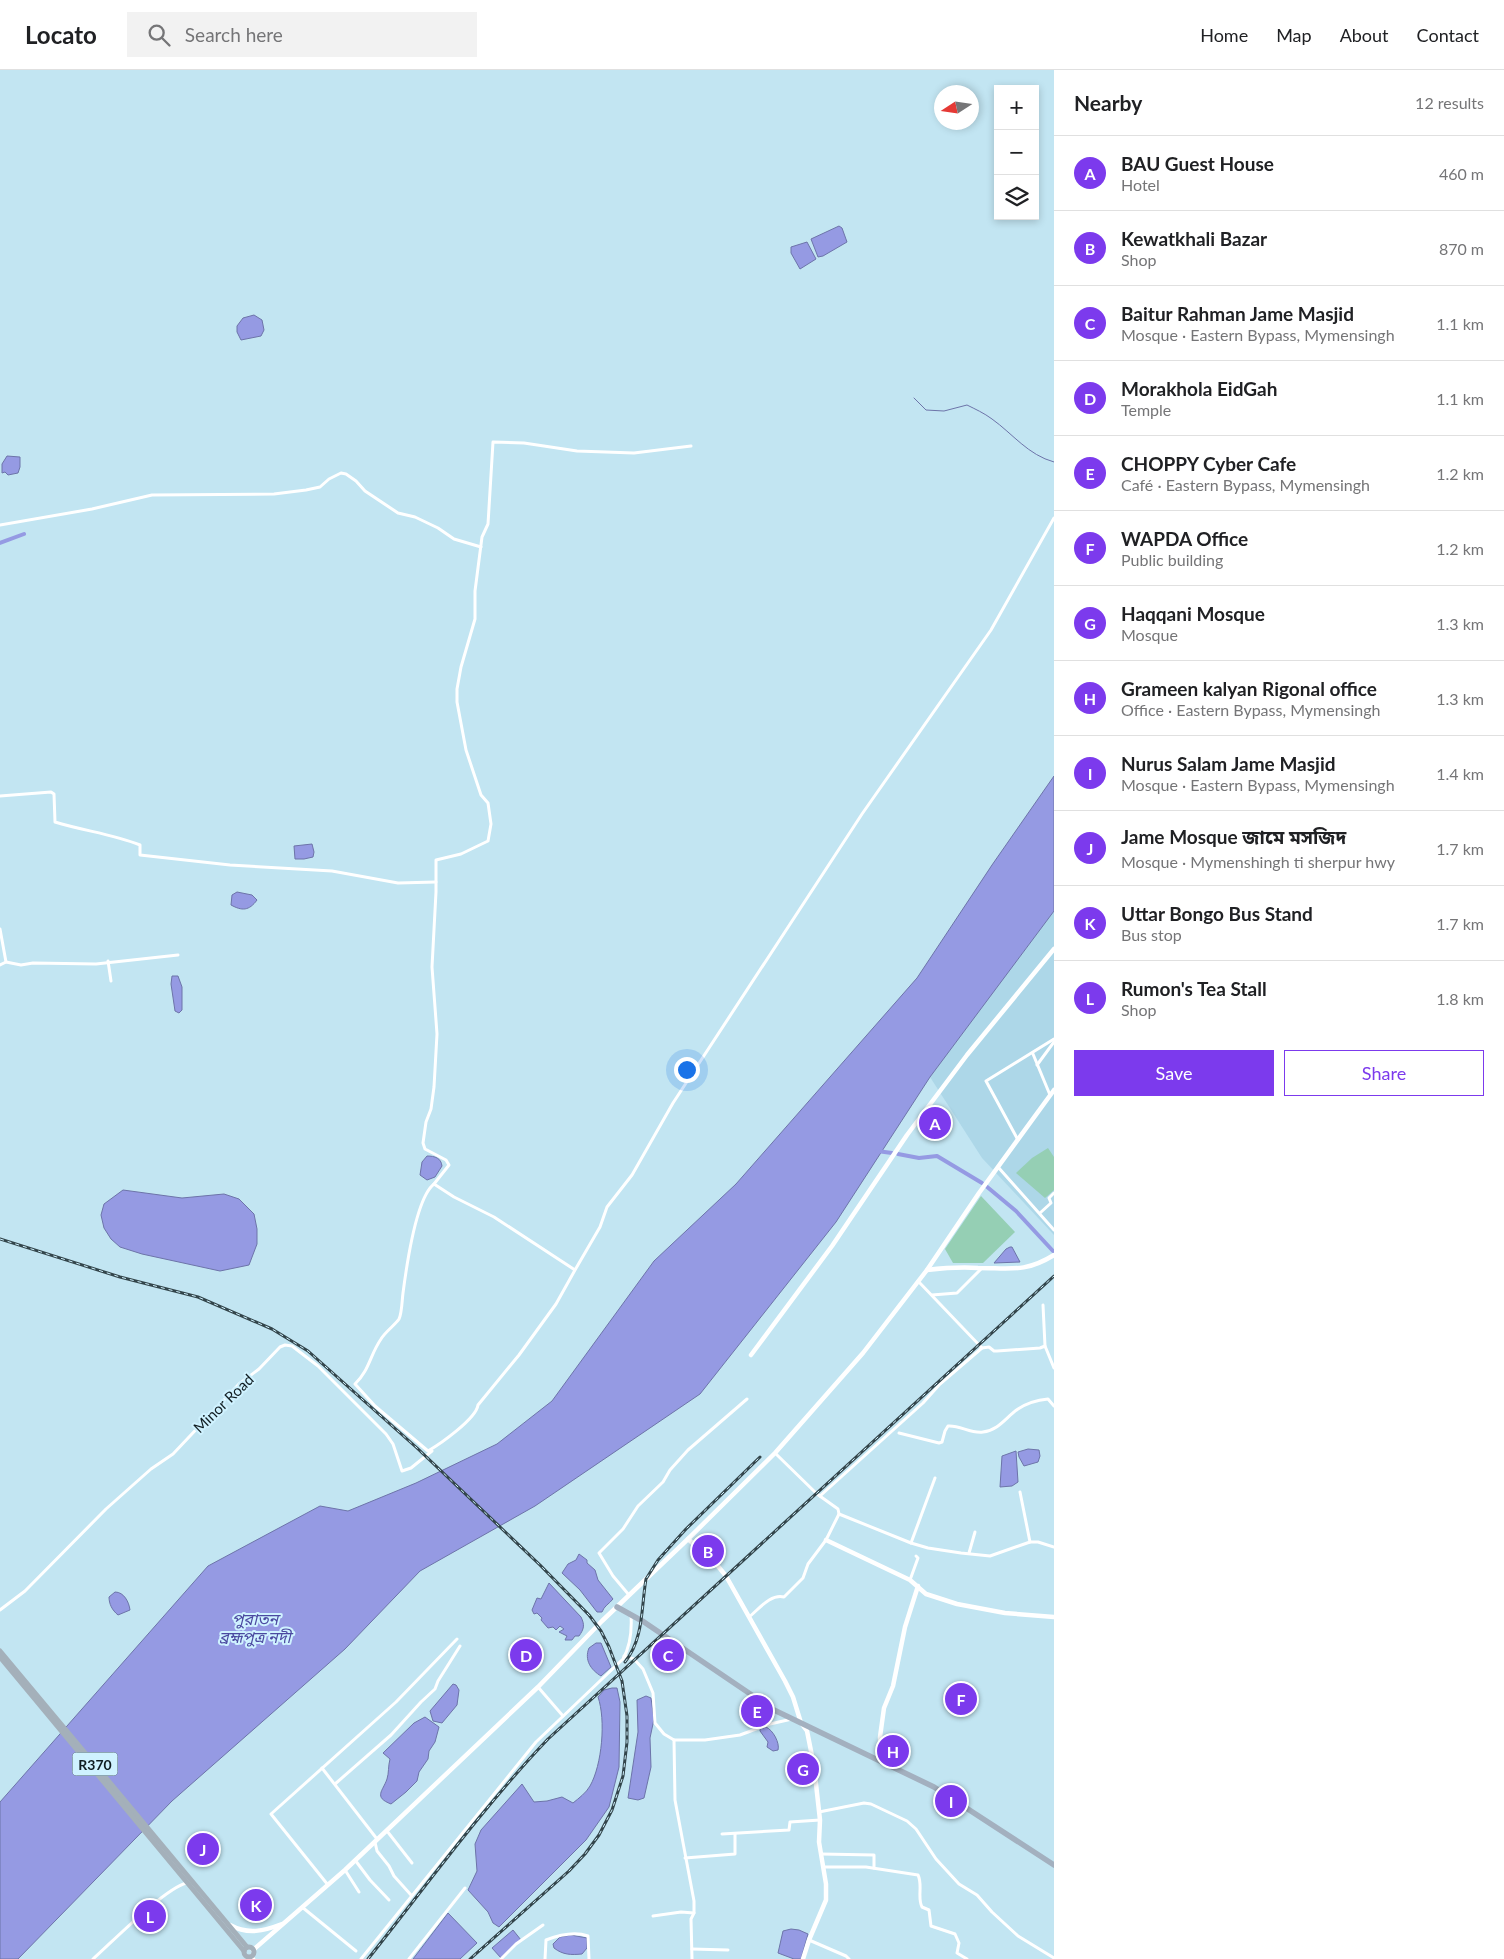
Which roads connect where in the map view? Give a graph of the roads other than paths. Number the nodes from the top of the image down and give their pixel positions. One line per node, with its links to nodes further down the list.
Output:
1 (692, 446): 4 (street)
2 (1054, 518): 30 (street)
3 (0, 525): 4 (street)
4 (481, 546): 6 (street)
5 (0, 796): 6 (street)
6 (436, 882): 24 (street)
7 (0, 929): 12 (street)
8 (1054, 949): 10 (street)
9 (178, 955): 11 (street)
10 (1052, 955): 37 (street)
11 (108, 961): 12 (street); 14 (street)
12 (6, 962): 13 (street)
13 (0, 964)
14 (112, 981)
15 (1054, 1040): 16 (street); 17 (street)
16 (1048, 1050): 18 (street); 19 (street)
17 (1033, 1054): 19 (street); 22 (street)
18 (1054, 1054)
19 (1037, 1065): 21 (street)
20 (1054, 1090): 21 (street)
21 (1050, 1095): 22 (street)
22 (1018, 1140): 23 (street)
23 (998, 1167): 26 (street); 31 (street)
24 (434, 1184): 30 (street); 42 (street)
25 (1054, 1193): 26 (street)
26 (1040, 1213): 27 (street)
27 (1054, 1230)
28 (1054, 1255): 29 (street)
29 (982, 1268): 31 (street); 33 (street)
30 (575, 1270): 42 (street)
31 (927, 1270): 32 (street)
32 (918, 1281): 33 (street); 43 (street)
33 (932, 1295): 36 (street)
34 (1043, 1305): 35 (street)
35 (1045, 1346): 36 (street); 38 (street)
36 (982, 1348): 46 (street)
37 (751, 1355)
38 (1054, 1368)
39 (747, 1399): 58 (street)
40 (1054, 1406): 41 (street)
41 (899, 1433)
42 (436, 1446): 60 (street, Minor Road)
43 (775, 1453): 46 (street); 49 (street)
44 (935, 1478): 52 (street)
45 (1020, 1492): 51 (street)
46 (820, 1496): 47 (street)
47 (839, 1514): 50 (street); 52 (street)
48 (975, 1532): 54 (street)
49 (688, 1540): 58 (street); 63 (street)
50 (826, 1540): 56 (street); 63 (street)
51 (1030, 1542): 53 (street); 54 (street)
52 (911, 1543): 54 (street)
53 (1054, 1546)
54 (969, 1553)
55 (916, 1556): 56 (street)
56 (910, 1580): 57 (street)
57 (918, 1586): 62 (street); 74 (street)
58 (629, 1595): 59 (street)
59 (617, 1607): 61 (highway); 69 (street)
60 (0, 1610)
61 (630, 1615): 67 (street); 71 (highway)
62 (1054, 1617)
63 (749, 1618): 72 (street)
64 (457, 1639): 75 (street)
65 (460, 1646): 76 (street)
66 (0, 1651): 91 (main road, R370)
67 (624, 1656): 70 (street); 73 (street)
68 (0, 1658): 91 (main road)
69 (538, 1687): 70 (street); 79 (street)
70 (563, 1716): 95 (street)
71 (793, 1719): 72 (highway); 73 (street)
72 (801, 1723): 74 (highway); 77 (street)
73 (674, 1740): 84 (street)
74 (881, 1761): 87 (highway)
75 (322, 1768): 76 (street); 92 (street)
76 (335, 1784): 82 (street)
77 (819, 1812): 78 (street); 108 (street)
78 (820, 1820): 81 (street); 83 (street)
79 (387, 1830): 82 (street); 86 (street)
80 (722, 1834): 81 (street)
81 (735, 1834): 84 (street)
82 (376, 1840): 85 (street); 95 (street)
83 (821, 1854): 88 (street); 89 (street)
84 (686, 1858): 98 (street)
85 (355, 1860): 90 (street); 96 (street)
86 (412, 1863)
87 (1054, 1865)
88 (823, 1867): 89 (street); 103 (street)
89 (874, 1868): 119 (street)
90 (345, 1870): 92 (street); 94 (street)
91 (187, 1882): 101 (main road, R370); 107 (main road, R370); 109 (street)
92 (328, 1885): 97 (street)
93 (465, 1888): 112 (street)
94 (359, 1892)
95 (412, 1895): 111 (street)
96 (389, 1900)
97 (302, 1907): 100 (street); 106 (street)
98 (694, 1913): 99 (street); 104 (street)
99 (653, 1916)
100 (286, 1922): 101 (street); 107 (street)
101 (228, 1923): 107 (main road, R370)
102 (543, 1925): 113 (street)
103 (809, 1940): 117 (street); 118 (street)
104 (692, 1949): 105 (street); 116 (street)
105 (728, 1950)
106 (356, 1951)
107 (248, 1954): 110 (main road)
108 (1054, 1958)
109 (93, 1959)
110 (239, 1959)
111 (361, 1959)
112 (409, 1959)
113 (502, 1959)
114 (544, 1959): 115 (street)
115 (589, 1959)
116 (692, 1959)
117 (803, 1959)
118 (849, 1959)
119 (967, 1959)

